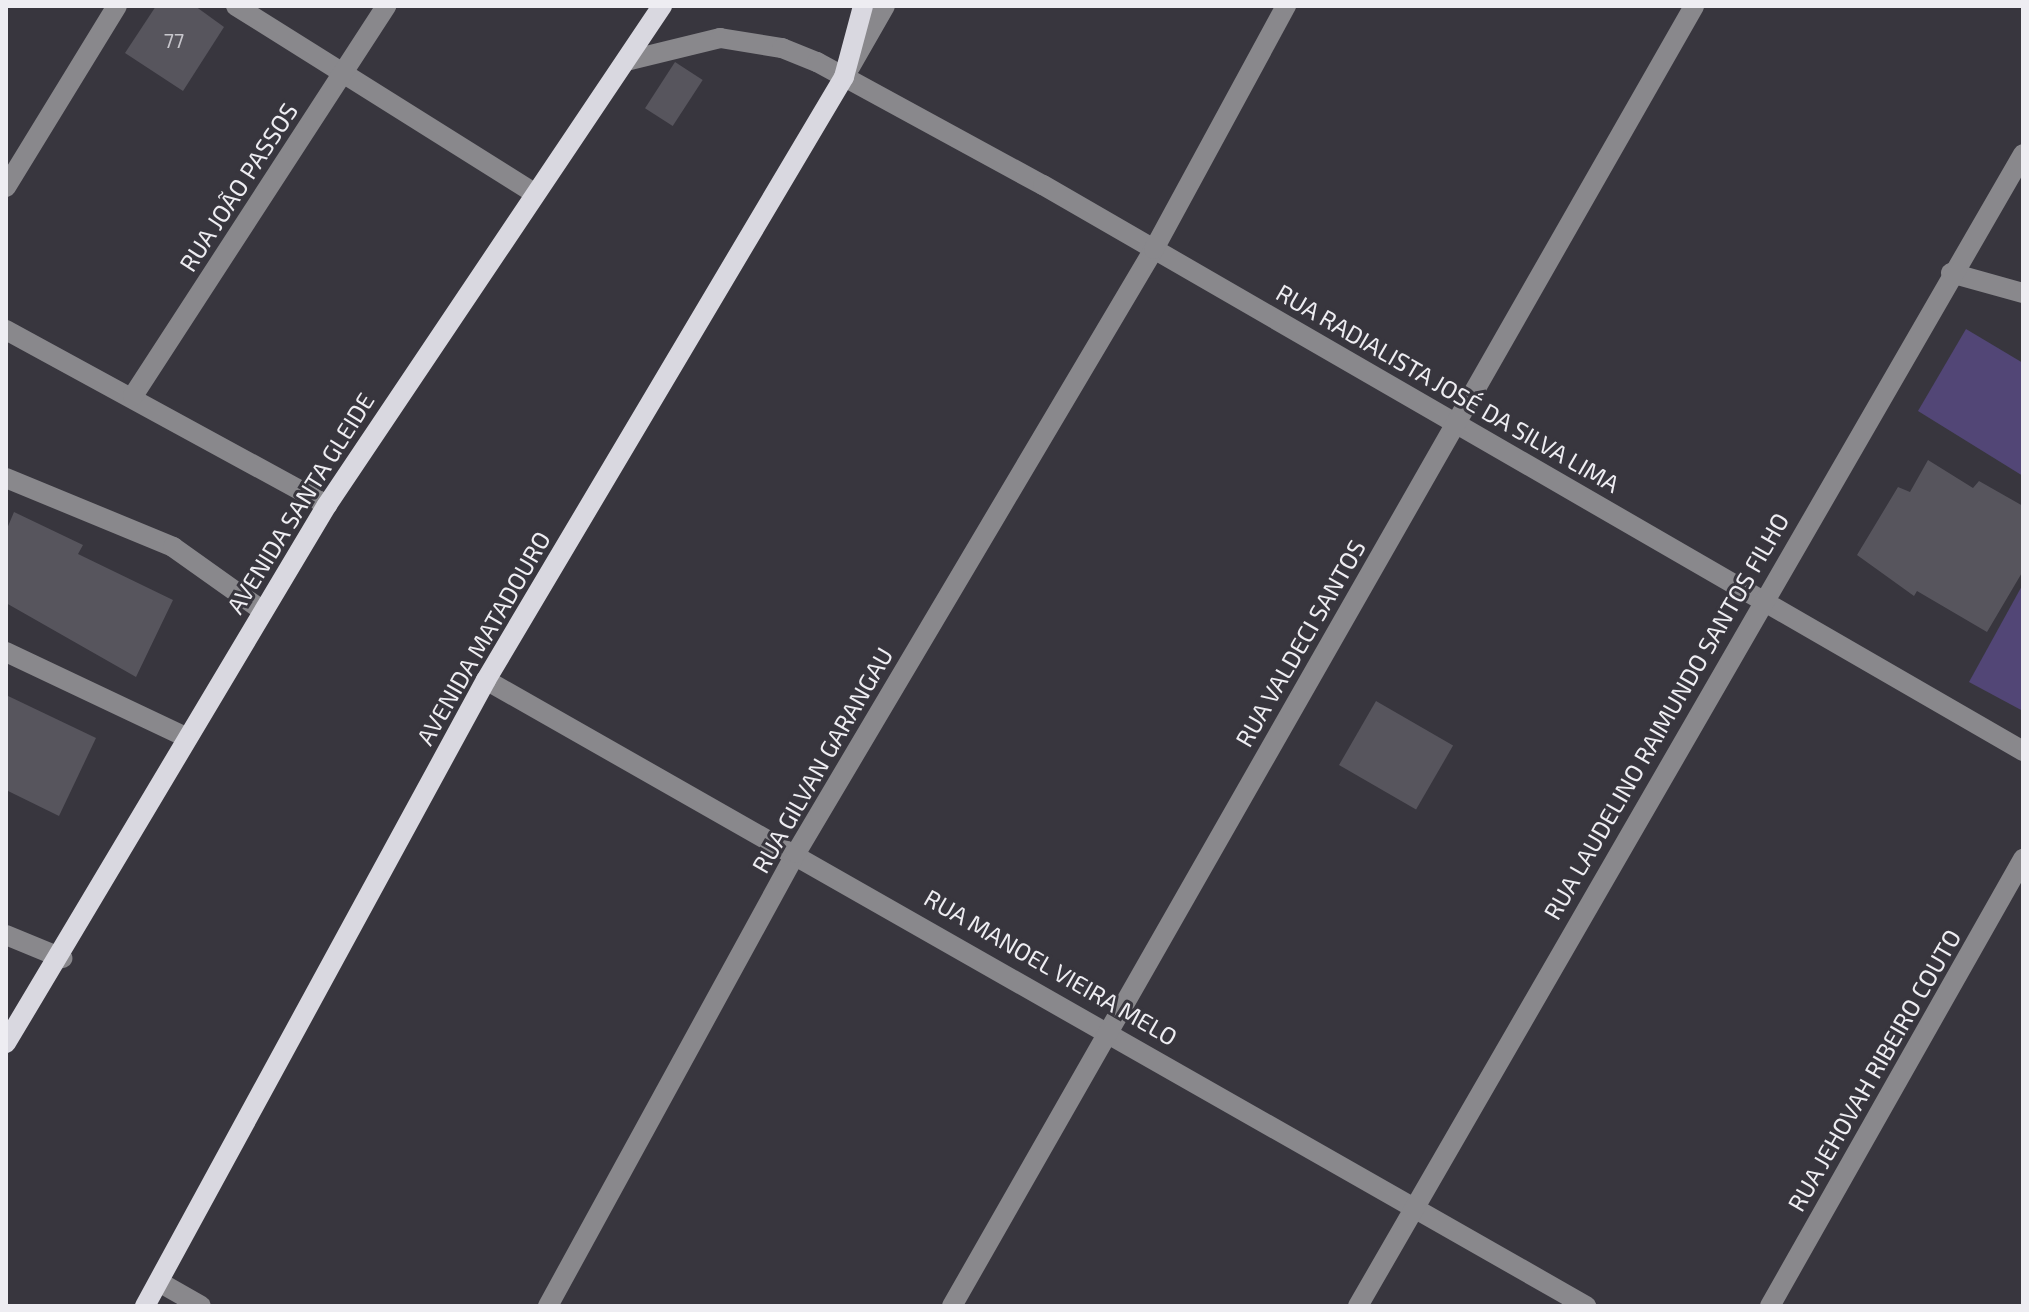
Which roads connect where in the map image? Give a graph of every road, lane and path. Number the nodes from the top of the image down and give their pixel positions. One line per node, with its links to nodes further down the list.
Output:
1 (117, 6): 13 (street)
2 (236, 6): 10 (street)
3 (386, 6): 10 (street, RUA JOÃO PASSOS)
4 (662, 6): 9 (main road, AVENIDA SANTA GLEIDE)
5 (863, 6): 11 (main road)
6 (885, 6): 11 (street, AVENIDA MATADOURO)
7 (1286, 6): 15 (street, RUA GILVAN GARANGAU)
8 (1694, 6): 20 (street, RUA VALDECI SANTOS)
9 (626, 61): 11 (street, RUA RADIALISTA JOSÉ DA SILVA LIMA); 14 (main road, AVENIDA SANTA GLEIDE)
10 (343, 74): 14 (street); 19 (street, RUA JOÃO PASSOS)
11 (844, 77): 15 (street, RUA RADIALISTA JOSÉ DA SILVA LIMA); 26 (main road, AVENIDA MATADOURO)
12 (2023, 154): 16 (street, RUA LAUDELINO RAIMUNDO SANTOS FILHO)
13 (6, 187)
14 (532, 192): 22 (main road, AVENIDA SANTA GLEIDE)
15 (1154, 249): 20 (street, RUA RADIALISTA JOSÉ DA SILVA LIMA); 29 (street, RUA GILVAN GARANGAU)
16 (1951, 273): 17 (street); 23 (street, RUA LAUDELINO RAIMUNDO SANTOS FILHO)
17 (2023, 293)
18 (6, 330): 19 (street)
19 (133, 396): 22 (street)
20 (1456, 423): 23 (street, RUA RADIALISTA JOSÉ DA SILVA LIMA); 33 (street, RUA VALDECI SANTOS)
21 (6, 478): 24 (street)
22 (327, 505): 24 (main road, AVENIDA SANTA GLEIDE)
23 (1762, 599): 28 (street, RUA RADIALISTA JOSÉ DA SILVA LIMA); 35 (street, RUA LAUDELINO RAIMUNDO SANTOS FILHO)
24 (263, 611): 27 (main road, AVENIDA SANTA GLEIDE)
25 (6, 652): 27 (street)
26 (486, 680): 29 (street, RUA MANOEL VIEIRA MELO); 36 (main road, AVENIDA MATADOURO)
27 (184, 736): 32 (main road, AVENIDA SANTA GLEIDE)
28 (2023, 751)
29 (796, 853): 33 (street, RUA MANOEL VIEIRA MELO); 39 (street, RUA GILVAN GARANGAU)
30 (2023, 859): 43 (street, RUA JEHOVAH RIBEIRO COUTO)
31 (6, 935): 32 (street)
32 (62, 958): 34 (main road, AVENIDA SANTA GLEIDE)
33 (1110, 1030): 35 (street, RUA MANOEL VIEIRA MELO); 40 (street, RUA VALDECI SANTOS)
34 (6, 1043)
35 (1415, 1206): 41 (street, RUA LAUDELINO RAIMUNDO SANTOS FILHO); 42 (street, RUA MANOEL VIEIRA MELO)
36 (159, 1282): 37 (main road, AVENIDA MATADOURO); 38 (street)
37 (145, 1306)
38 (201, 1306)
39 (548, 1306)
40 (952, 1306)
41 (1358, 1306)
42 (1586, 1306)
43 (1770, 1306)

